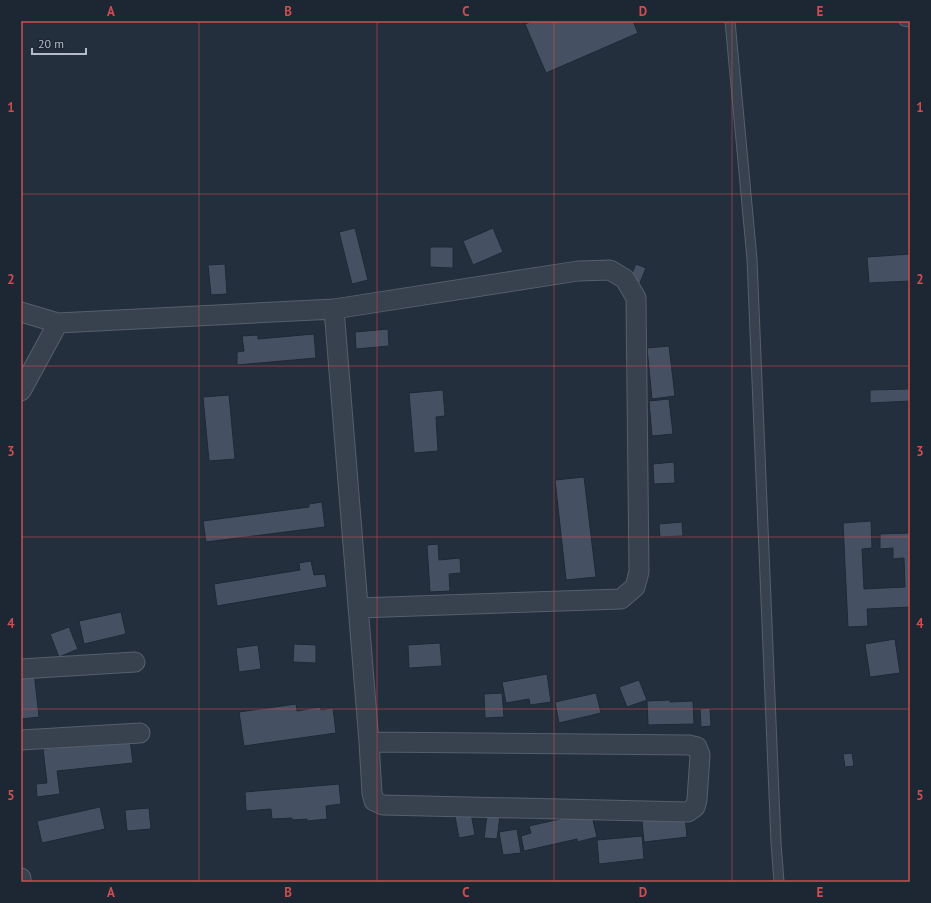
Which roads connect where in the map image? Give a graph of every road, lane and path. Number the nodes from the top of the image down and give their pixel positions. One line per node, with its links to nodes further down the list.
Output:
1 (730, 21): 2 (lane); 17 (lane)
2 (738, 21)
3 (904, 21): 4 (lane)
4 (910, 22)
5 (334, 309): 7 (street); 9 (street); 9 (street)
6 (21, 312): 7 (street)
7 (58, 322): 8 (street)
8 (21, 391)
9 (358, 608): 14 (street)
10 (135, 662): 11 (street)
11 (21, 669)
12 (140, 733): 13 (street)
13 (21, 740)
14 (369, 742): 14 (street)
15 (21, 878): 16 (street)
16 (21, 882)
17 (779, 882)

